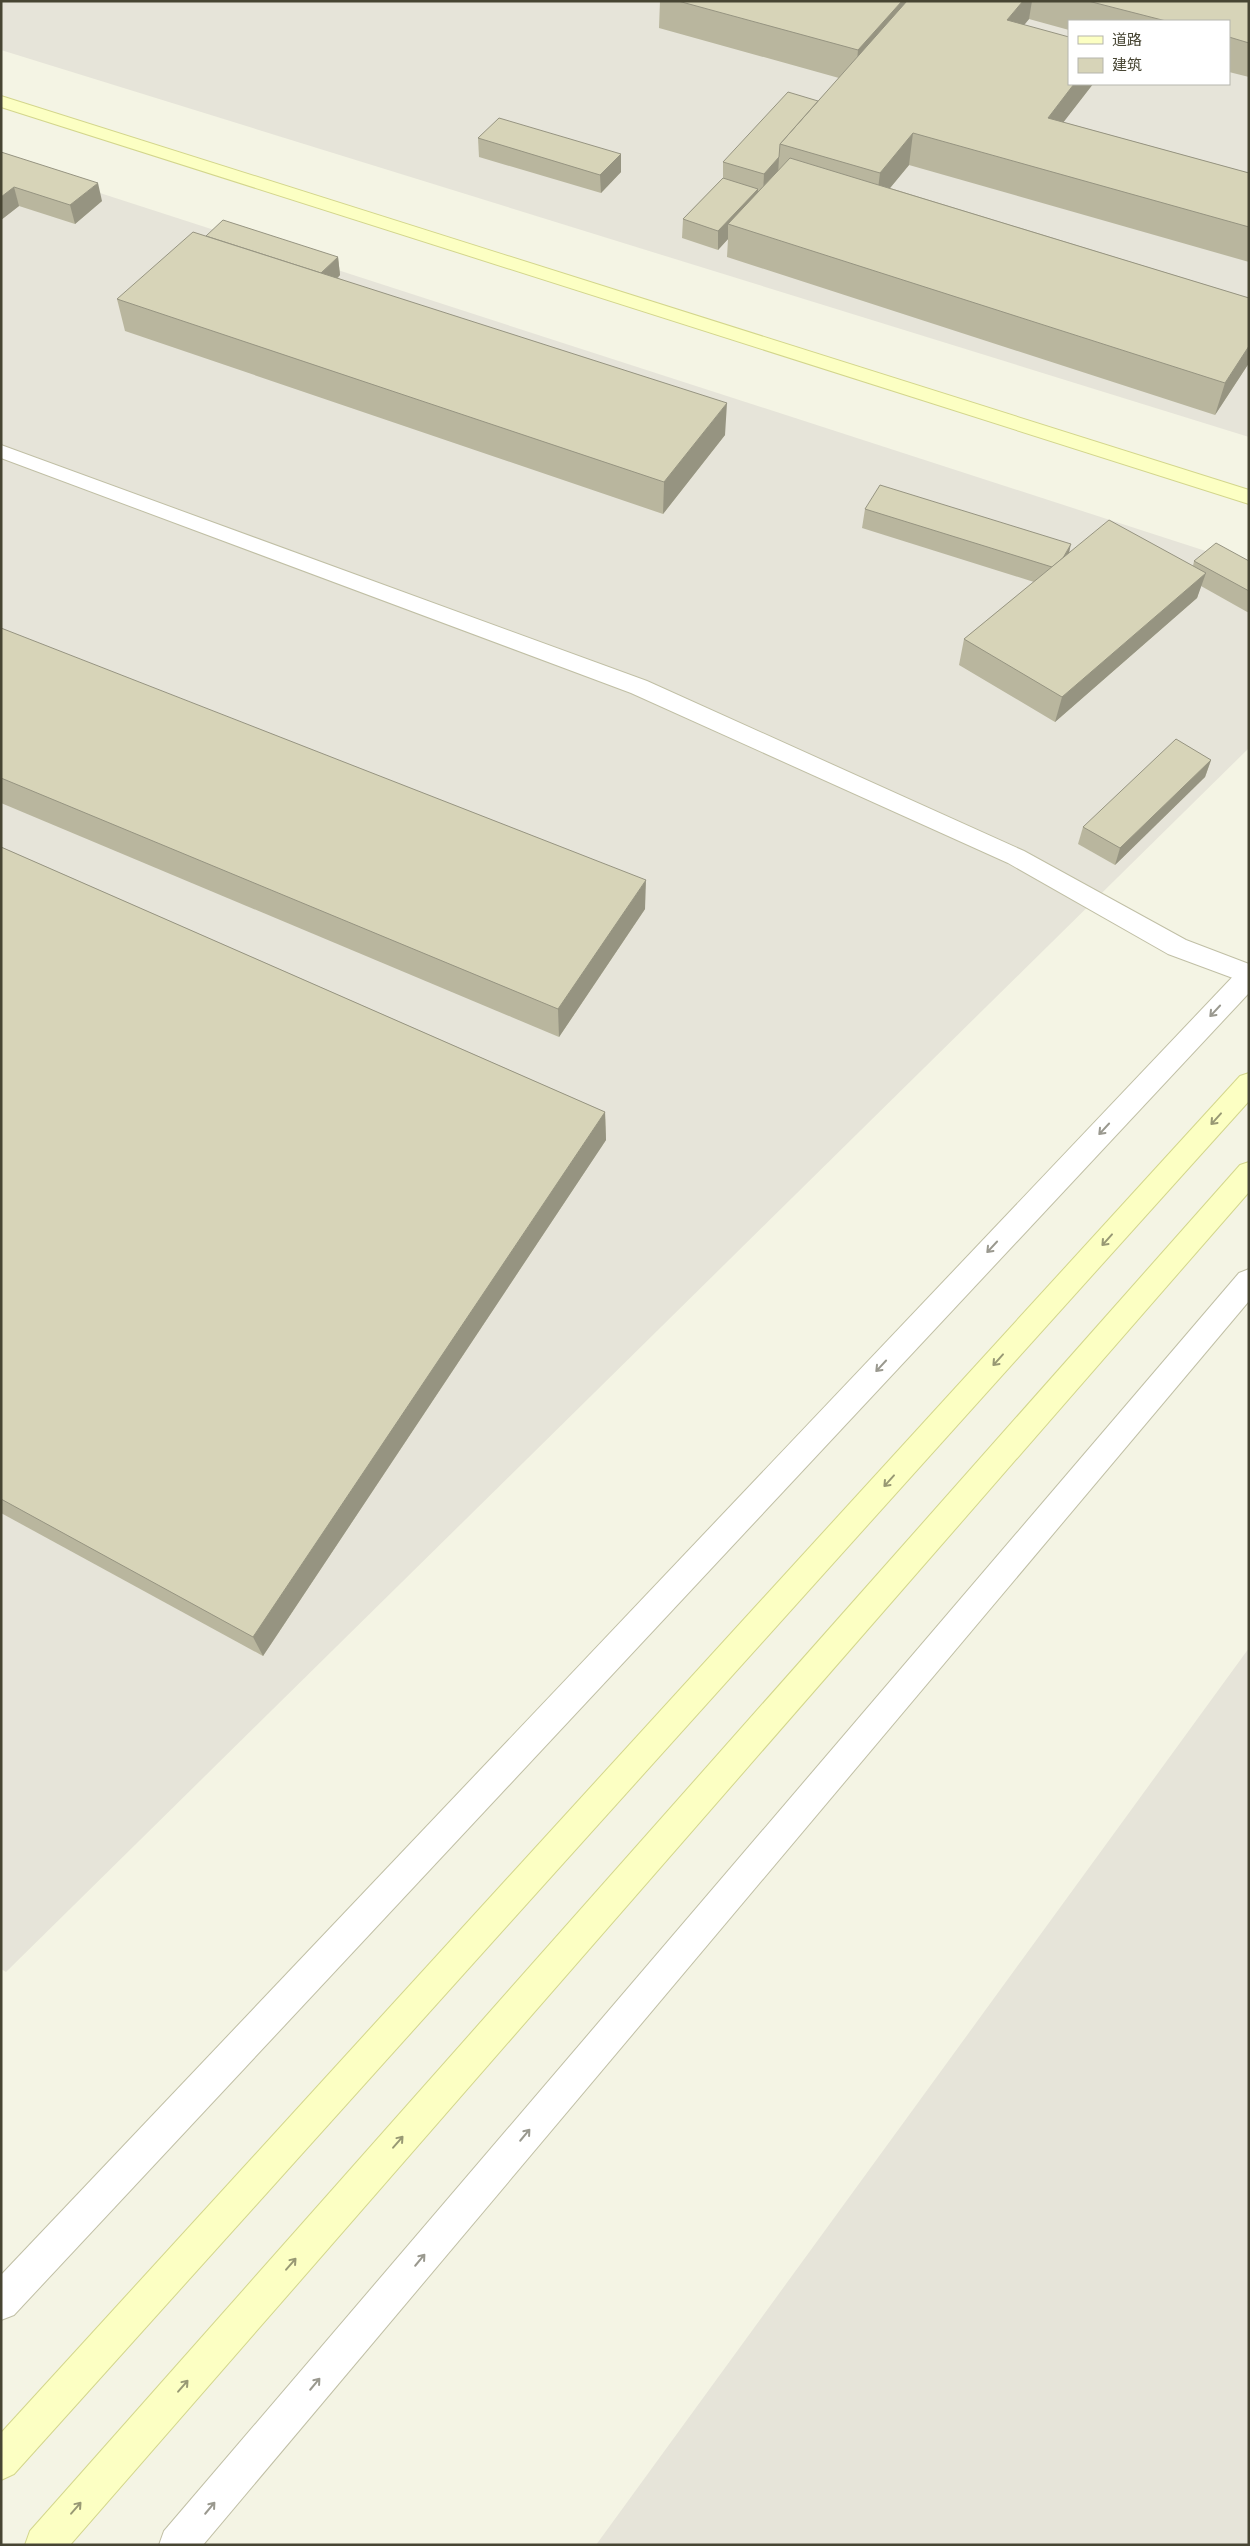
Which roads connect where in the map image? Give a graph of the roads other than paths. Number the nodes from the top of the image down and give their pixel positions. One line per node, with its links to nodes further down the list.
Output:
1 (1, 101): 3 (main road)
2 (1, 451): 4 (street)
3 (1249, 497)
4 (1249, 974): 8 (street, one-way to 8)
5 (1249, 1083): 9 (main road, one-way to 9)
6 (1249, 1172): 10 (main road, one-way to 6)
7 (1249, 1281): 11 (street, one-way to 7)
8 (1, 2302)
9 (1, 2461)
10 (44, 2545)
11 (178, 2545)

